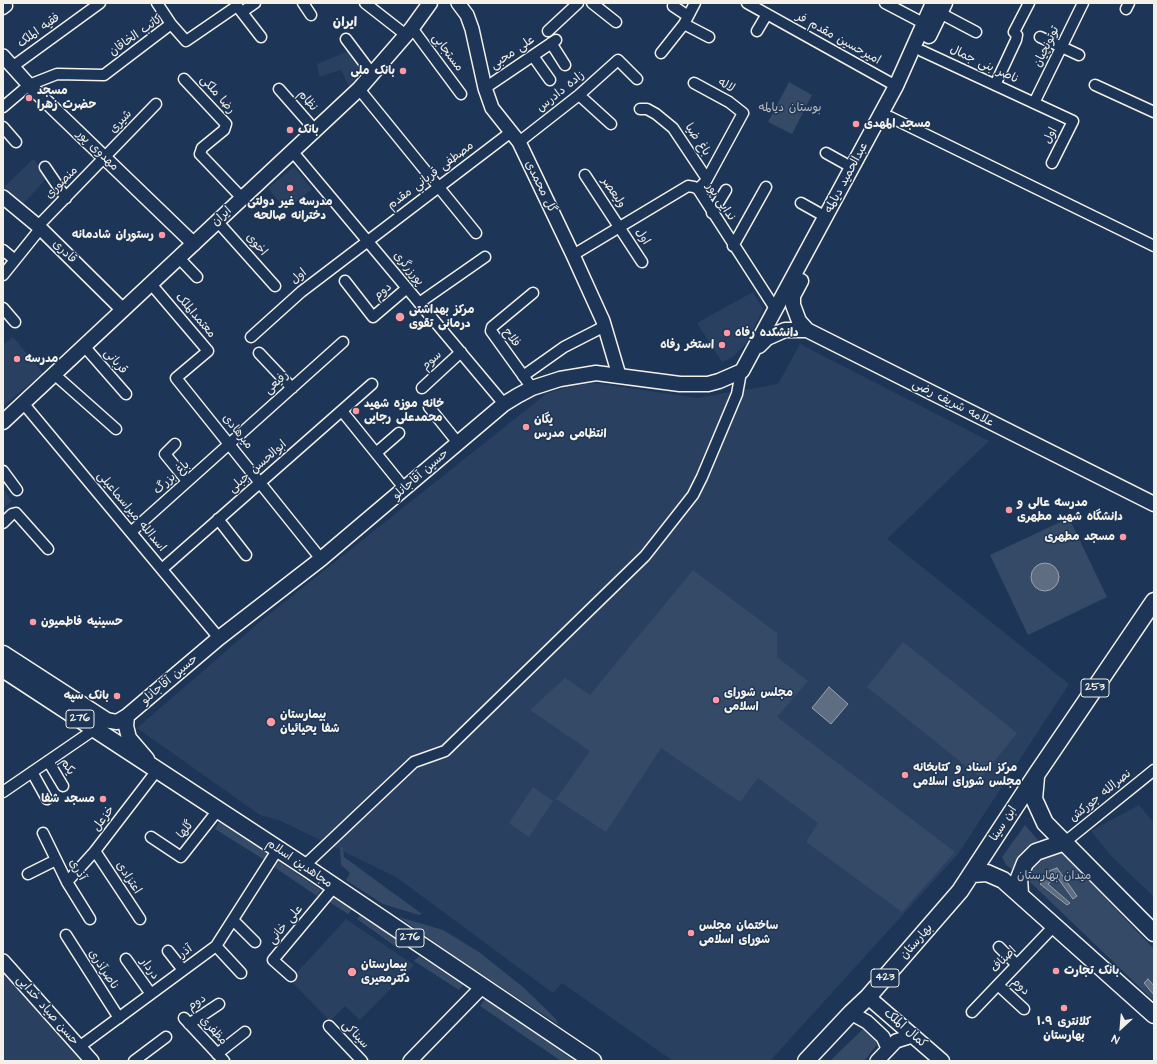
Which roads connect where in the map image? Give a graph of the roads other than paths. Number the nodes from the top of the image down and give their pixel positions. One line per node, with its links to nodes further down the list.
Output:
1 (100, 3): 39 (street, فقیه الملک)
2 (157, 3): 22 (street)
3 (255, 3): 17 (street)
4 (303, 3): 19 (street)
5 (365, 3): 26 (street, مستجابی)
6 (430, 3): 26 (main road, ایران)
7 (458, 3): 49 (street, گل محمدی)
8 (578, 3): 24 (street, علی محبی)
9 (592, 3): 21 (street)
10 (695, 3): 20 (street)
11 (747, 3): 18 (street, امیرحسین مقدم فر)
12 (885, 3): 23 (street)
13 (1029, 3): 46 (street)
14 (1083, 3): 32 (street, توتونچیان)
15 (673, 6): 20 (street)
16 (939, 6): 23 (main road, عبدالحمید دیالمه); 27 (street); 33 (main road, عبدالحمید دیالمه)
17 (242, 12): 22 (street, کاتب الخاقان); 28 (street)
18 (766, 14): 25 (street); 48 (street, امیرحسین مقدم فر)
19 (311, 15)
20 (686, 20): 29 (street); 34 (street)
21 (616, 22)
22 (171, 24): 45 (street, کاتب الخاقان)
23 (925, 24): 48 (main road, عبدالحمید دیالمه)
24 (548, 31)
25 (757, 31)
26 (409, 32): 40 (main road, ایران); 52 (street, مستجابی)
27 (976, 32)
28 (261, 37)
29 (709, 37)
30 (1040, 37): 32 (street)
31 (346, 39): 40 (street)
32 (1061, 46): 35 (street); 54 (street, توتونچیان)
33 (922, 51): 46 (street, ناصر بنی جمال); 59 (main road, عبدالحمید دیالمه)
34 (661, 53)
35 (1079, 55)
36 (3, 56): 39 (street, مهدوی پور)
37 (533, 56): 38 (street, علی محبی); 43 (street); 49 (street, علی محبی)
38 (565, 64)
39 (12, 67): 45 (street, مهدوی پور)
40 (373, 75): 51 (main road, ایران)
41 (184, 79): 80 (street, رضا ملکی)
42 (637, 79): 53 (street, زاده دادرس)
43 (550, 80)
44 (694, 83): 73 (street, لاله)
45 (29, 85): 56 (street, کاتب الخاقان); 68 (street, مهدوی پور)
46 (995, 85): 54 (street, ناصر بنی جمال)
47 (1095, 85): 58 (street)
48 (896, 86): 71 (main road, عبدالحمید دیالمه)
49 (485, 88): 64 (street, گل محمدی)
50 (279, 89): 63 (street, نظام)
51 (359, 90): 63 (main road, ایران); 74 (street)
52 (461, 94)
53 (579, 95): 61 (street); 64 (street, زاده دادرس)
54 (1034, 103): 60 (street, ناصر بنی جمال)
55 (156, 104): 68 (street, شیری)
56 (3, 107)
57 (640, 109): 73 (street, باغ ضیا)
58 (1152, 111)
59 (890, 117): 91 (street); 107 (main road, عبدالحمید دیالمه)
60 (1073, 121): 69 (street, اول)
61 (611, 124)
62 (3, 127): 65 (street)
63 (315, 130): 66 (main road, ایران)
64 (515, 137): 74 (street, مصطفی قرباني مقدم); 93 (street, گل محمدی)
65 (16, 142)
66 (292, 151): 80 (main road, ایران); 88 (street, پورزرگری)
67 (826, 152): 71 (street)
68 (105, 158): 79 (street, منصوری); 89 (street, مهدوی پور)
69 (1052, 163)
70 (45, 167): 79 (street)
71 (853, 168): 83 (main road, عبدالحمید دیالمه)
72 (585, 175): 85 (street, ولیعصر)
73 (707, 179): 76 (street)
74 (438, 186): 87 (street); 88 (street, مصطفی قرباني مقدم)
75 (766, 187): 90 (street)
76 (698, 189): 82 (street, ندایی پور); 85 (street, ندایی پور)
77 (726, 190): 82 (street)
78 (3, 198): 86 (street, قادرى)
79 (66, 198): 86 (street, منصوری)
80 (242, 198): 84 (main road, ایران)
81 (800, 203): 83 (street)
82 (712, 213): 90 (street, ندایی پور)
83 (826, 217): 109 (main road, عبدالحمید دیالمه)
84 (217, 221): 89 (main road, ایران); 102 (street, اخوی)
85 (620, 226): 93 (street, ندایی پور); 97 (street, اول)
86 (39, 227): 96 (street, منصوری); 108 (street, قادرى)
87 (476, 233)
88 (367, 240): 103 (street, پورزرگری); 113 (street, اول)
89 (194, 244): 95 (main road, ایران)
90 (733, 246): 109 (street, ندایی پور)
91 (1154, 246)
92 (3, 250): 96 (street)
93 (573, 255): 111 (street, گل محمدی)
94 (485, 257): 105 (street)
95 (179, 258): 99 (street); 101 (main road, ایران)
96 (15, 260): 98 (street, منصوری)
97 (642, 262)
98 (3, 274)
99 (196, 277)
100 (345, 281): 103 (street, دوم)
101 (151, 284): 108 (main road, ایران); 123 (street, معتمدالملک)
102 (275, 286)
103 (407, 288): 105 (street, پورزرگری)
104 (533, 293): 122 (street, فلاح)
105 (419, 303): 117 (street, پورزرگری)
106 (3, 308): 110 (street)
107 (794, 308): 109 (main road); 112 (main road)
108 (123, 310): 115 (main road, ایران)
109 (776, 310): 116 (main road, عبدالحمید دیالمه)
110 (15, 322)
111 (605, 326): 121 (street, گل محمدی); 122 (street)
112 (807, 330): 116 (main road, علامه شریف رضی); 145 (main road, علامه شریف رضی)
113 (250, 337)
114 (343, 342): 125 (street, رفیعی)
115 (84, 346): 120 (main road, ایران); 128 (street, قربانی)
116 (754, 350): 119 (main road)
117 (461, 352): 126 (street, سوم); 130 (street, پورزرگری)
118 (259, 353): 125 (street)
119 (740, 372): 121 (main road, حسین آقاجانلو); 174 (street)
120 (54, 374): 129 (main road, ایران); 134 (street)
121 (619, 375): 127 (main road, حسین آقاجانلو)
122 (523, 376): 127 (street, فلاح)
123 (176, 378): 136 (street, میرهادی)
124 (372, 384): 132 (street, ابوالحسن جبلی)
125 (292, 388): 136 (street, رفیعی)
126 (422, 388)
127 (532, 388): 130 (main road, حسین آقاجانلو)
128 (126, 394)
129 (23, 403): 133 (main road, ایران); 148 (street, اسدالله میراسماعیلی)
130 (504, 404): 137 (main road, حسین آقاجانلو)
131 (429, 407): 137 (street)
132 (342, 411): 139 (street); 142 (street, ابوالحسن جبلی)
133 (3, 421)
134 (116, 429)
135 (400, 433): 139 (street)
136 (230, 443): 141 (street, باغ بزرگ); 142 (street, میرهادی)
137 (458, 443): 143 (main road, حسین آقاجانلو)
138 (175, 444): 141 (street)
139 (376, 453): 143 (street)
140 (3, 471): 144 (street)
141 (187, 481): 148 (street, باغ بزرگ)
142 (260, 482): 146 (street, ابوالحسن جبلی); 151 (street, میرهادی)
143 (405, 488): 151 (main road, حسین آقاجانلو)
144 (17, 490)
145 (1154, 504)
146 (218, 519): 150 (street); 152 (street, ابوالحسن جبلی)
147 (3, 523): 149 (street)
148 (131, 532): 152 (street, اسدالله میراسماعیلی)
149 (48, 549)
150 (246, 555)
151 (321, 559): 154 (main road, حسین آقاجانلو)
152 (162, 569): 154 (street, اسدالله میراسماعیلی)
153 (1154, 600): 163 (main road, 253)
154 (219, 638): 157 (main road, حسین آقاجانلو)
155 (3, 654): 158 (main road, مجاهدین اسلام / 276)
156 (5, 672): 158 (main road, مجاهدین اسلام / 276)
157 (127, 716): 158 (main road); 160 (main road)
158 (100, 724): 159 (street); 160 (main road, مجاهدین اسلام / 276)
159 (48, 761): 162 (street); 164 (street, یکم)
160 (158, 769): 167 (main road, مجاهدین اسلام / 276); 172 (street, خزعل)
161 (1154, 770): 170 (street, نصرالله جورکش)
162 (32, 772): 165 (street); 166 (street)
163 (1036, 775): 170 (main road); 176 (main road, ابن سینا)
164 (63, 786)
165 (3, 792)
166 (47, 799)
167 (218, 810): 169 (street, گلها); 171 (main road, مجاهدین اسلام / 276)
168 (43, 833): 173 (street, آذری)
169 (151, 837)
170 (1065, 842): 179 (main road); 184 (main road)
171 (278, 849): 174 (main road, مجاهدین اسلام / 276); 182 (street, آذر)
172 (95, 851): 177 (street, خزعل); 181 (street, اعتزادی)
173 (56, 860): 175 (street); 177 (street, آذری)
174 (304, 866): 178 (main road, مجاهدین اسلام / 276)
175 (28, 874)
176 (972, 874): 179 (main road); 199 (main road, بهارستان / 423)
177 (68, 882): 180 (street, آذری)
178 (334, 887): 195 (street, علی خانی); 197 (main road, مجاهدین اسلام / 276)
179 (1020, 894): 183 (main road)
180 (90, 919)
181 (140, 919)
182 (233, 920): 186 (street); 187 (street, آذر)
183 (1055, 925): 192 (street, اصناف); 204 (main road)
184 (1154, 933)
185 (66, 935): 205 (street, ناصرآذری)
186 (255, 942)
187 (216, 946): 193 (street, آذر); 194 (street)
188 (1000, 948): 192 (street)
189 (168, 951): 193 (street)
190 (126, 959): 198 (street, دردار)
191 (3, 961): 211 (street, حسن صیاد خدایی)
192 (1016, 966): 196 (street, اصناف)
193 (183, 970): 198 (street, آذر)
194 (241, 972)
195 (291, 976)
196 (998, 985): 201 (street, دوم); 202 (street, اصناف)
197 (483, 986): 218 (street); 219 (main road, مجاهدین اسلام / 276)
198 (151, 994): 205 (street, آذر)
199 (868, 998): 203 (main road, بهارستان / 423); 209 (main road, کمال الملک)
200 (220, 1004): 206 (street, دوم)
201 (1024, 1009)
202 (972, 1012)
203 (851, 1013): 212 (street); 214 (main road, بهارستان / 423)
204 (1154, 1015)
205 (119, 1018): 211 (street, آذر)
206 (186, 1021): 213 (street, مظفری)
207 (329, 1026): 217 (street, سیناکی)
208 (245, 1032): 213 (street)
209 (912, 1036): 212 (street); 221 (main road, کمال الملک)
210 (166, 1037): 216 (street)
211 (79, 1047): 215 (street, حسن صیاد خدایی)
212 (888, 1048): 220 (street)
213 (220, 1057)
214 (807, 1060)
215 (92, 1061)
216 (134, 1061)
217 (362, 1061)
218 (410, 1061)
219 (593, 1061)
220 (877, 1061)
221 (942, 1061)

